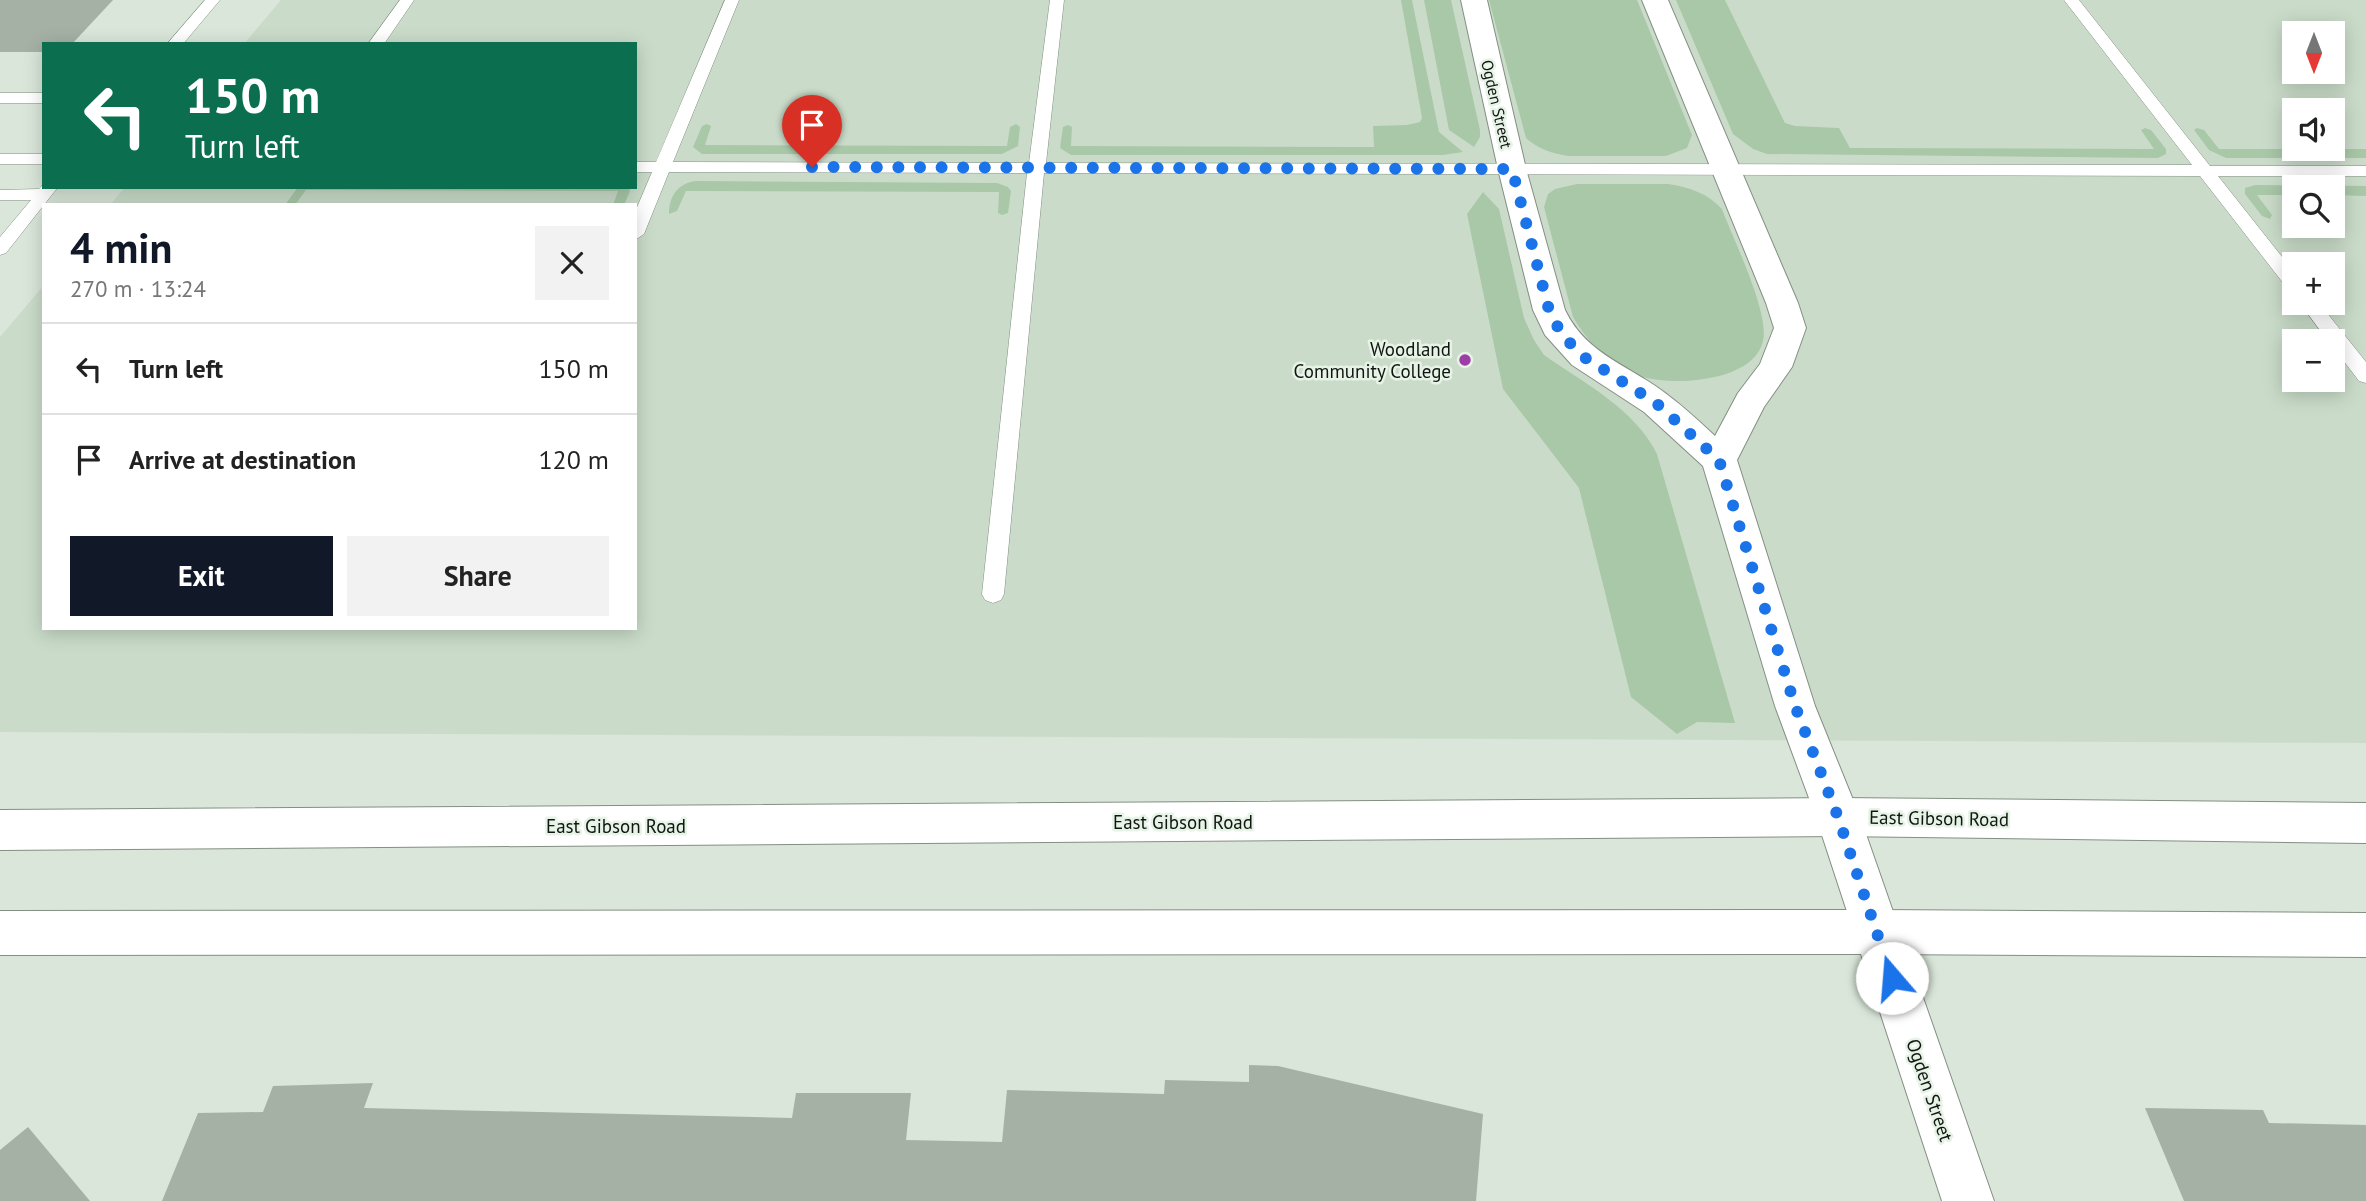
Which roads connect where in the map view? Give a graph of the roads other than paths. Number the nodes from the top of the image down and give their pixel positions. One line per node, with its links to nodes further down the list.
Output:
1 (213, 0): 8 (lane)
2 (407, 0): 9 (lane)
3 (732, 0): 15 (lane)
4 (1057, 0): 16 (lane)
5 (1474, 0): 17 (main road, Ogden Street)
6 (1655, 0): 18 (main road)
7 (2071, 0): 19 (lane)
8 (177, 42)
9 (377, 42)
10 (0, 98): 11 (lane)
11 (42, 98)
12 (0, 159): 13 (lane)
13 (42, 159)
14 (637, 167): 15 (lane)
15 (663, 167): 16 (lane); 23 (lane)
16 (1036, 168): 17 (lane); 29 (lane)
17 (1512, 169): 18 (lane); 28 (main road, Ogden Street)
18 (1726, 169): 19 (lane); 28 (main road)
19 (2205, 170): 20 (lane); 25 (lane)
20 (2366, 171)
21 (46, 191): 22 (lane); 24 (lane)
22 (0, 195)
23 (637, 229)
24 (0, 249)
25 (2282, 269)
26 (2318, 315): 27 (lane)
27 (2366, 376)
28 (1719, 460): 30 (main road, Ogden Street)
29 (993, 594)
30 (1838, 817): 31 (main road, East Gibson Road); 32 (main road, East Gibson Road); 33 (main road, Ogden Street)
31 (2366, 823)
32 (0, 831)
33 (1877, 932): 34 (main road); 35 (main road); 36 (main road, Ogden Street)
34 (0, 933)
35 (2366, 935)
36 (1968, 1201)

